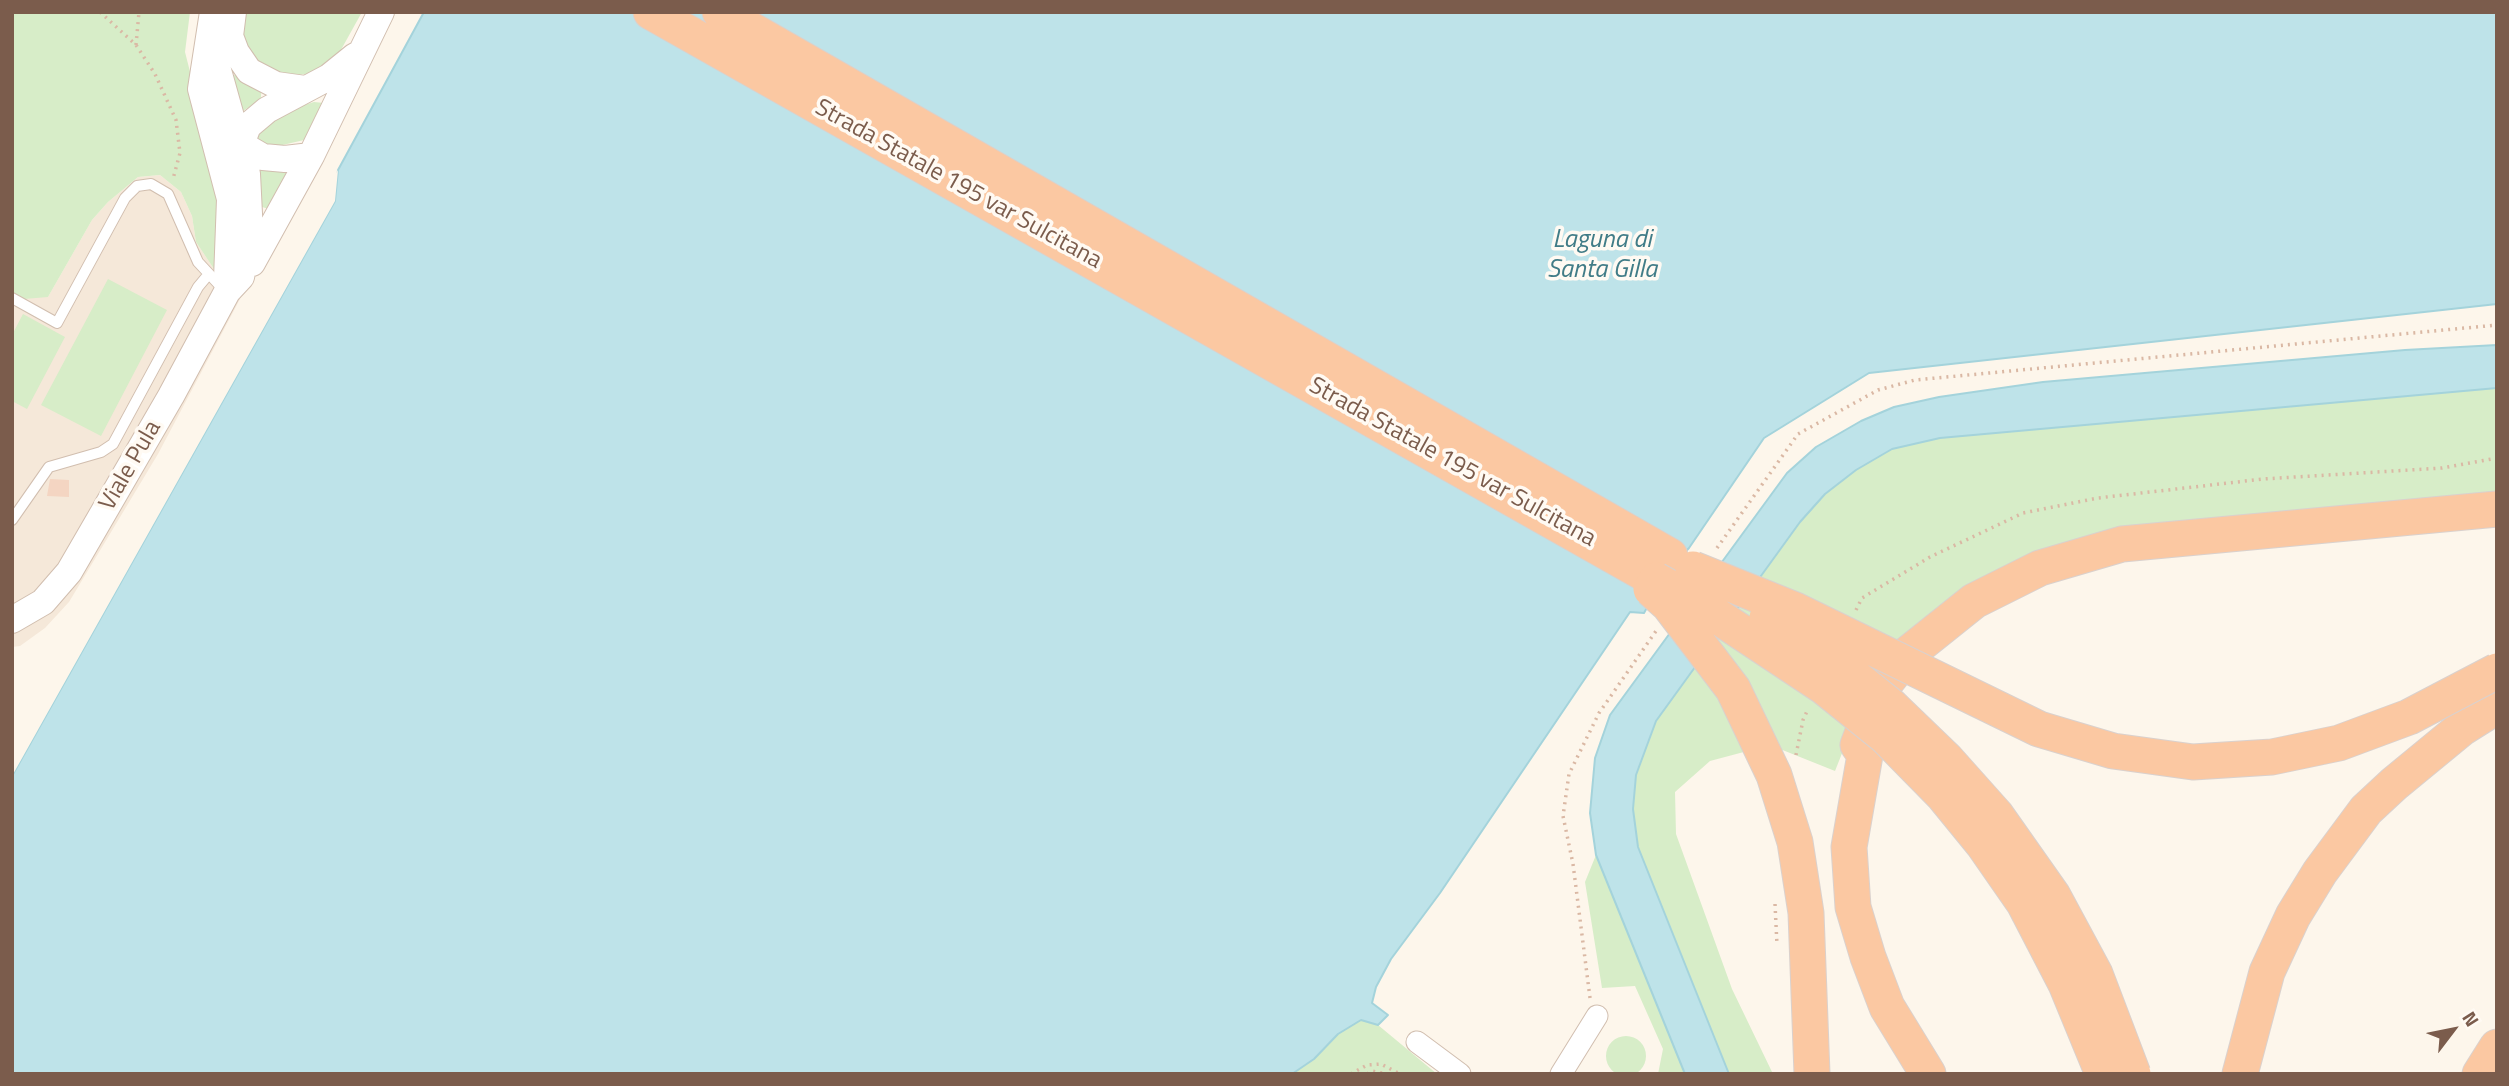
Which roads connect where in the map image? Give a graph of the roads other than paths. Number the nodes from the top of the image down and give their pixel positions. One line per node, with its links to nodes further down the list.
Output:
1 (213, 12): 6 (street)
2 (233, 12): 9 (street)
3 (381, 12): 7 (street)
4 (651, 12): 17 (highway, Strada Statale 195 var Sulcitana)
5 (720, 12): 18 (highway, Strada Statale 195 var Sulcitana)
6 (209, 38): 8 (street); 10 (street)
7 (359, 52): 9 (street); 11 (street)
8 (204, 69): 10 (street); 12 (street)
9 (305, 89): 10 (street)
10 (239, 144): 11 (street); 12 (street); 13 (street)
11 (311, 156): 13 (street)
12 (229, 242): 13 (street)
13 (225, 281): 14 (lane); 16 (lane); 19 (street, Viale Pula)
14 (12, 298)
15 (2497, 509): 28 (highway)
16 (12, 520)
17 (1609, 552): 27 (highway, bridge); 29 (highway, Strada Statale 195 var Sulcitana, bridge)
18 (1705, 559): 20 (highway, bridge); 30 (highway, Strada Statale 195 var Sulcitana, bridge)
19 (12, 620)
20 (2497, 671)
21 (2497, 706): 31 (highway)
22 (1597, 1016): 26 (street)
23 (1417, 1042): 25 (street)
24 (2497, 1047): 32 (highway)
25 (1460, 1074)
26 (1561, 1074)
27 (1812, 1074)
28 (1928, 1074)
29 (2103, 1074)
30 (2133, 1074)
31 (2240, 1074)
32 (2480, 1074)

